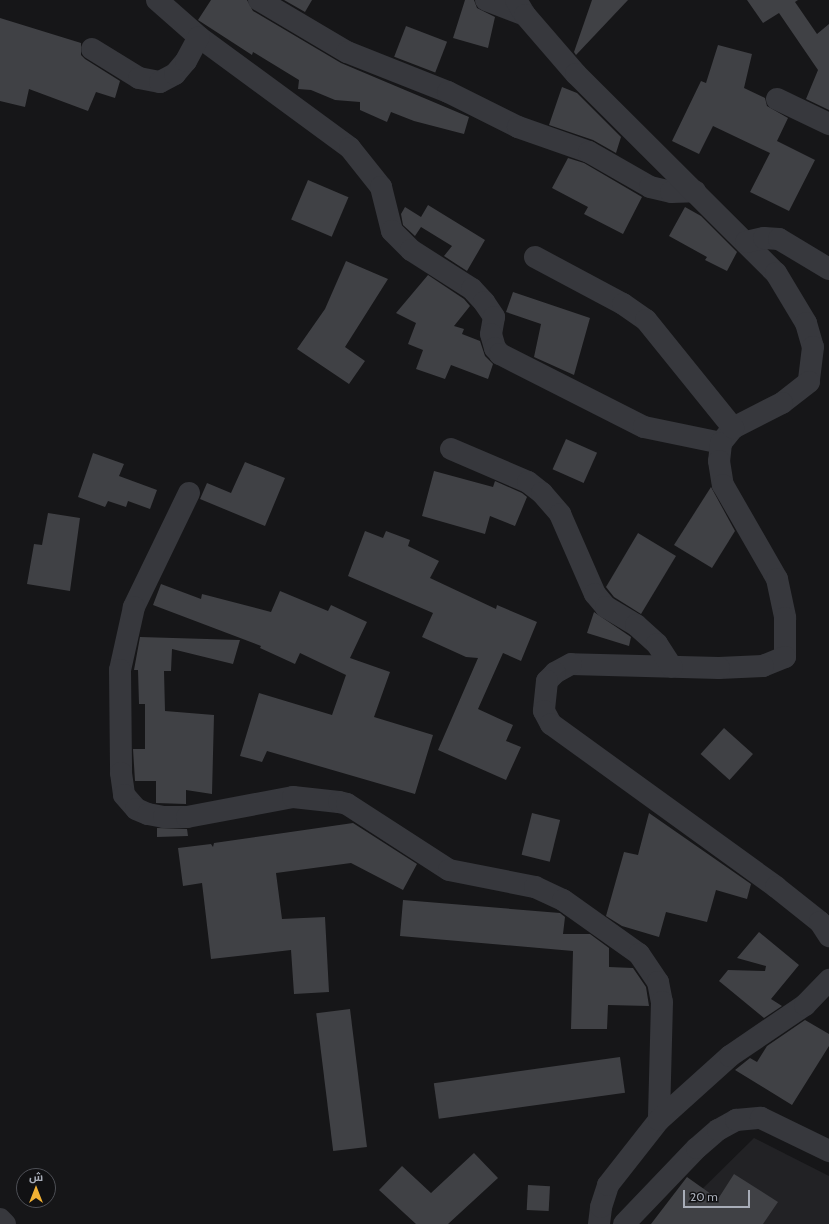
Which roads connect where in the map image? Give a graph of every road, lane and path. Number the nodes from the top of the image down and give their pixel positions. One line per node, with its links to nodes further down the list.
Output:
1 (157, 0): 5 (street)
2 (259, 0): 9 (street)
3 (486, 0): 4 (street)
4 (520, 8): 9 (street)
5 (199, 37): 6 (street); 13 (street)
6 (92, 49)
7 (777, 99): 8 (street)
8 (829, 124)
9 (695, 191): 10 (street)
10 (746, 242): 12 (street); 13 (street)
11 (535, 257): 13 (street)
12 (829, 269)
13 (727, 436): 16 (street)
14 (451, 449): 16 (street)
15 (189, 493): 19 (street)
16 (672, 667): 17 (street)
17 (829, 936)
18 (829, 980): 19 (street)
19 (659, 1120): 23 (street)
20 (829, 1151): 24 (street)
21 (0, 1219): 22 (street)
22 (5, 1224)
23 (599, 1224)
24 (624, 1224)

